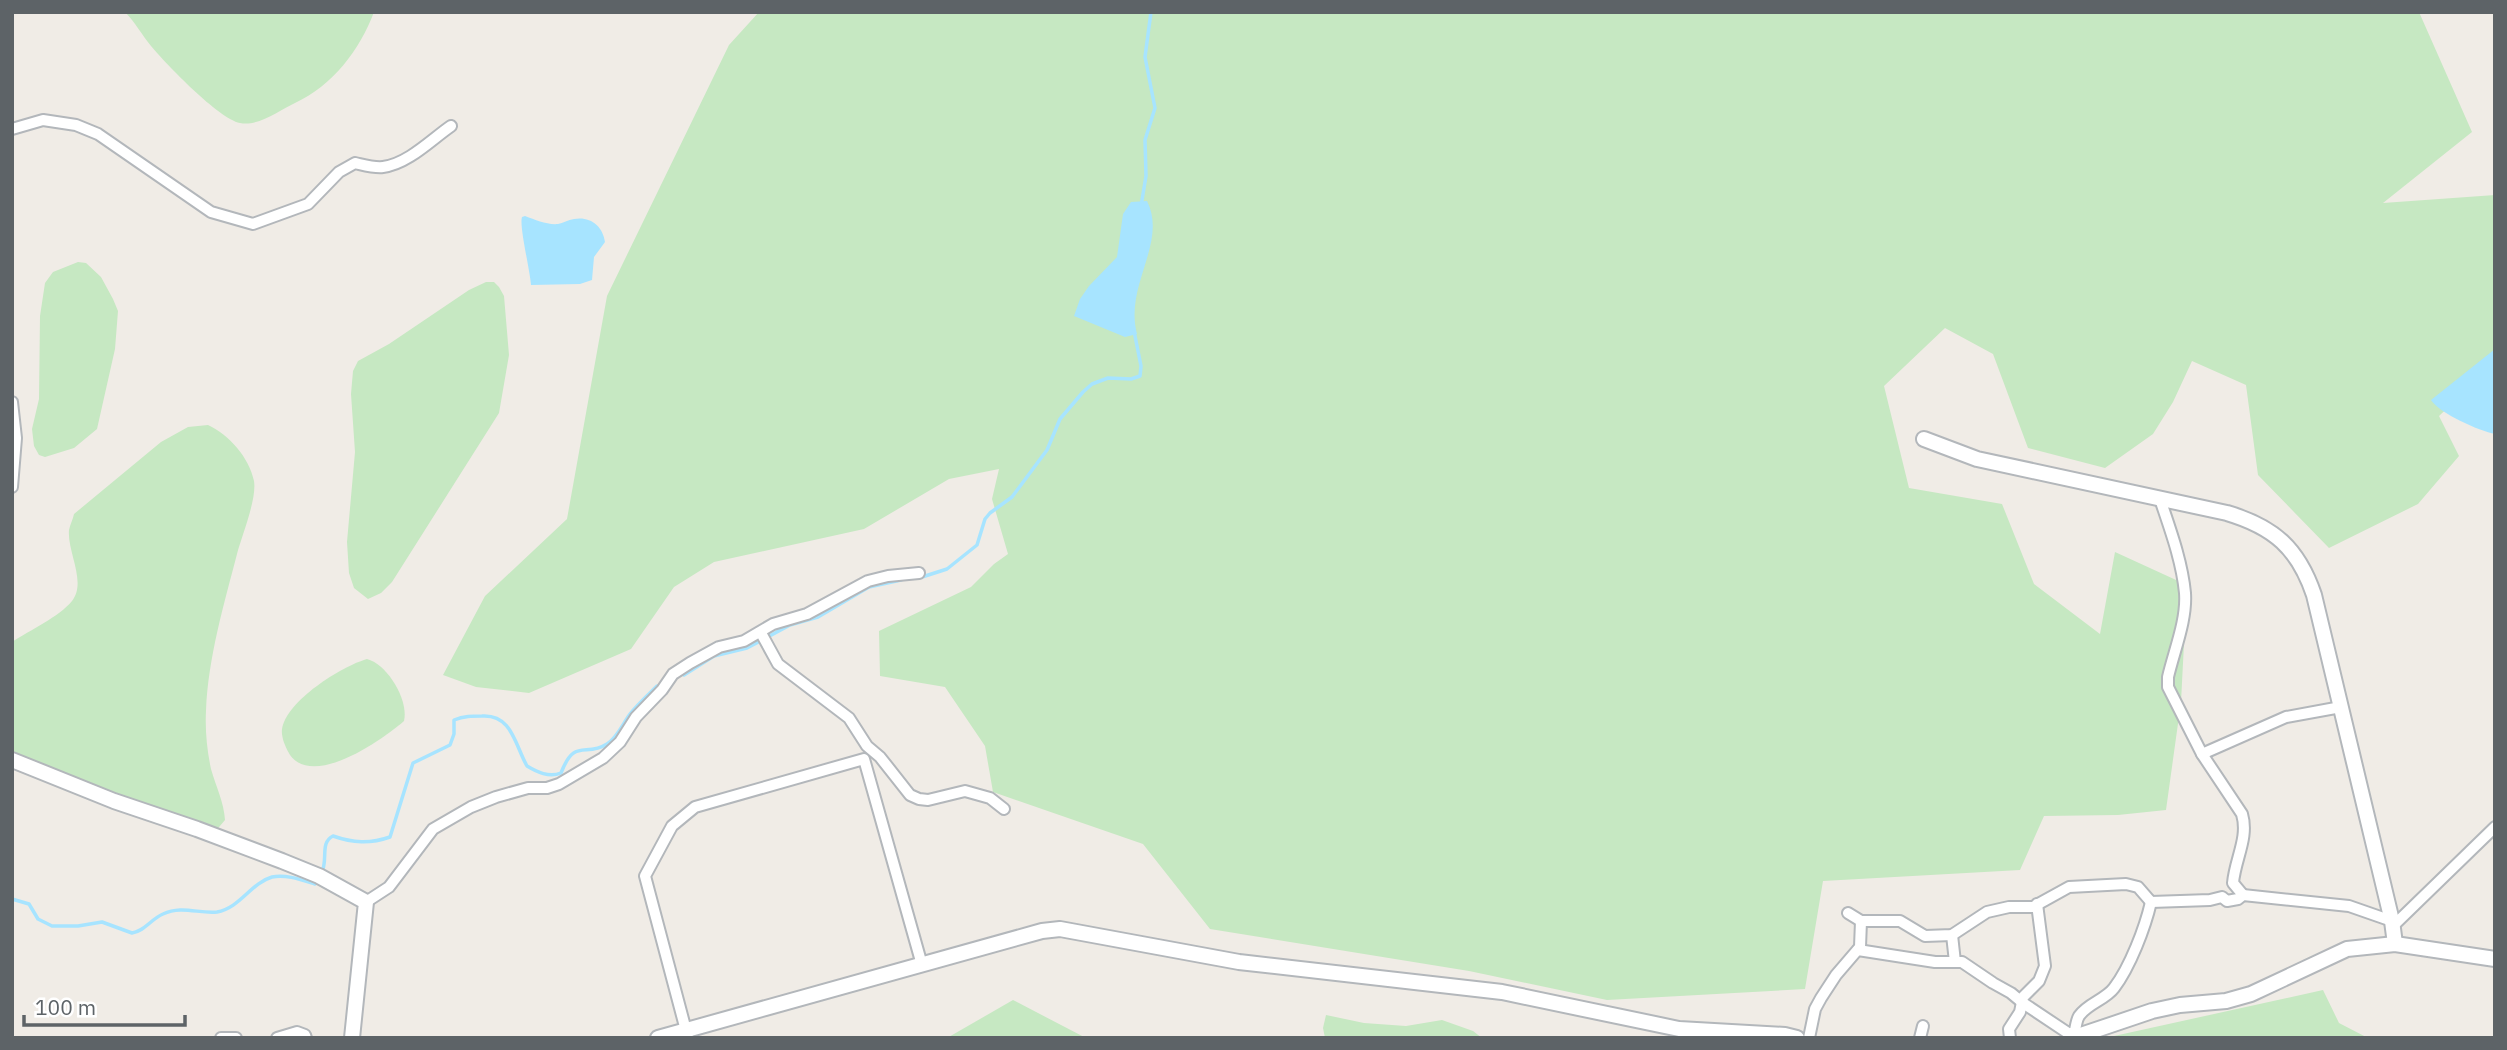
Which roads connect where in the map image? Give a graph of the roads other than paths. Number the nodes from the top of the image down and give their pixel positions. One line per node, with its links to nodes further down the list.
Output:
1 (452, 126): 2 (street)
2 (12, 129)
3 (12, 402): 5 (street)
4 (1924, 439): 6 (street)
5 (12, 487)
6 (2161, 499): 9 (street); 11 (street)
7 (919, 573): 8 (street)
8 (761, 633): 10 (street); 19 (street)
9 (2341, 706): 11 (street); 24 (street)
10 (867, 746): 12 (street); 14 (street)
11 (2202, 754): 16 (street)
12 (864, 759): 30 (street); 33 (street)
13 (12, 760): 19 (street)
14 (1004, 809)
15 (2495, 827): 24 (street)
16 (2233, 883): 17 (street); 18 (street)
17 (2243, 895): 18 (street); 24 (street)
18 (2222, 897): 20 (street)
19 (366, 902): 39 (street)
20 (2151, 902): 21 (street); 34 (street)
21 (2037, 904): 25 (street); 31 (street)
22 (1848, 913): 23 (street)
23 (1861, 920): 25 (street); 27 (street)
24 (2392, 924): 26 (street)
25 (1952, 935): 29 (street)
26 (2395, 944): 28 (street); 34 (street)
27 (1858, 950): 29 (street); 42 (street)
28 (2494, 956)
29 (1955, 962): 31 (street)
30 (922, 965): 33 (street); 41 (street)
31 (2023, 1003): 34 (street); 44 (street)
32 (1923, 1026): 43 (street)
33 (687, 1035): 40 (street)
34 (2073, 1037)
35 (221, 1038): 36 (street)
36 (236, 1038)
37 (277, 1038): 38 (street)
38 (306, 1038)
39 (352, 1038)
40 (658, 1038)
41 (1797, 1038)
42 (1809, 1038)
43 (1920, 1038)
44 (2010, 1038)

